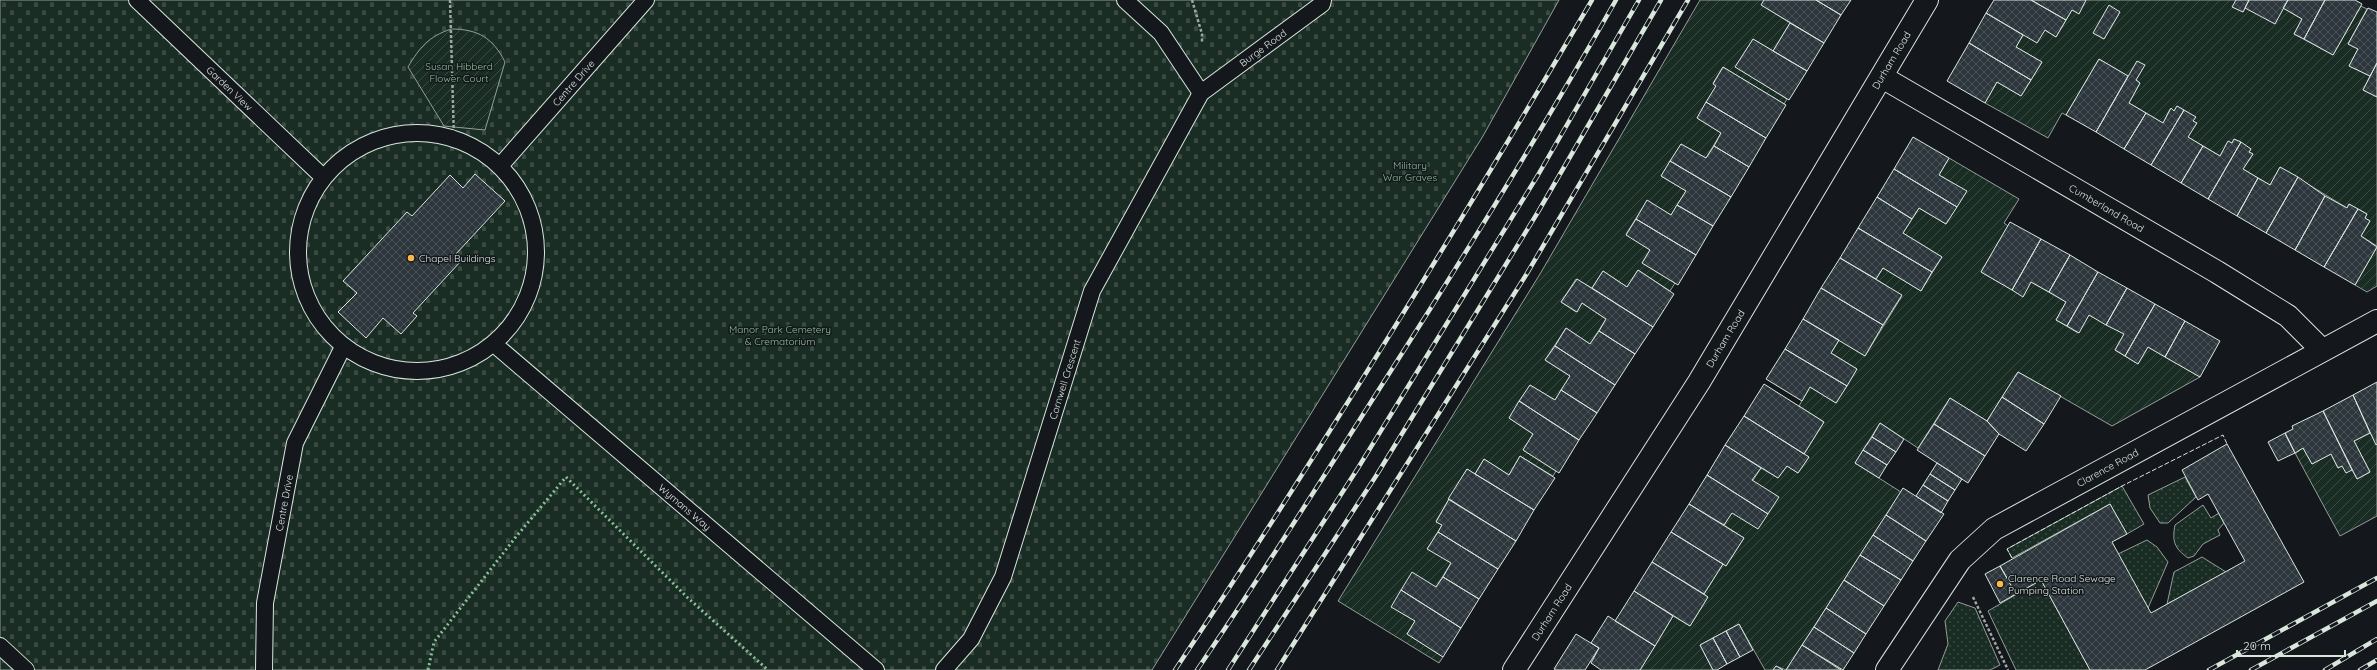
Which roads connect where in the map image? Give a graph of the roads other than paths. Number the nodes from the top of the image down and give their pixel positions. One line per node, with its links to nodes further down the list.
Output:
1 (137, 0): 9 (lane, Garden View)
2 (646, 0): 8 (lane, Centre Drive)
3 (1125, 0): 7 (lane)
4 (1323, 0): 7 (lane, Burge Road)
5 (1927, 0): 6 (street, Durham Road)
6 (1882, 77): 13 (street, Cumberland Road); 19 (street, Durham Road)
7 (1201, 93): 18 (lane, Cornwell Crescent)
8 (500, 166): 9 (lane); 11 (lane)
9 (323, 177): 12 (lane)
10 (2377, 321): 13 (street, Clarence Road)
11 (494, 344): 12 (lane); 17 (lane, Wymans Way)
12 (343, 347): 16 (lane, Centre Drive)
13 (2322, 350): 20 (street, Clarence Road)
14 (0, 646): 15 (lane)
15 (26, 670)
16 (264, 670)
17 (876, 670)
18 (944, 670)
19 (1514, 670)
20 (1887, 670)

